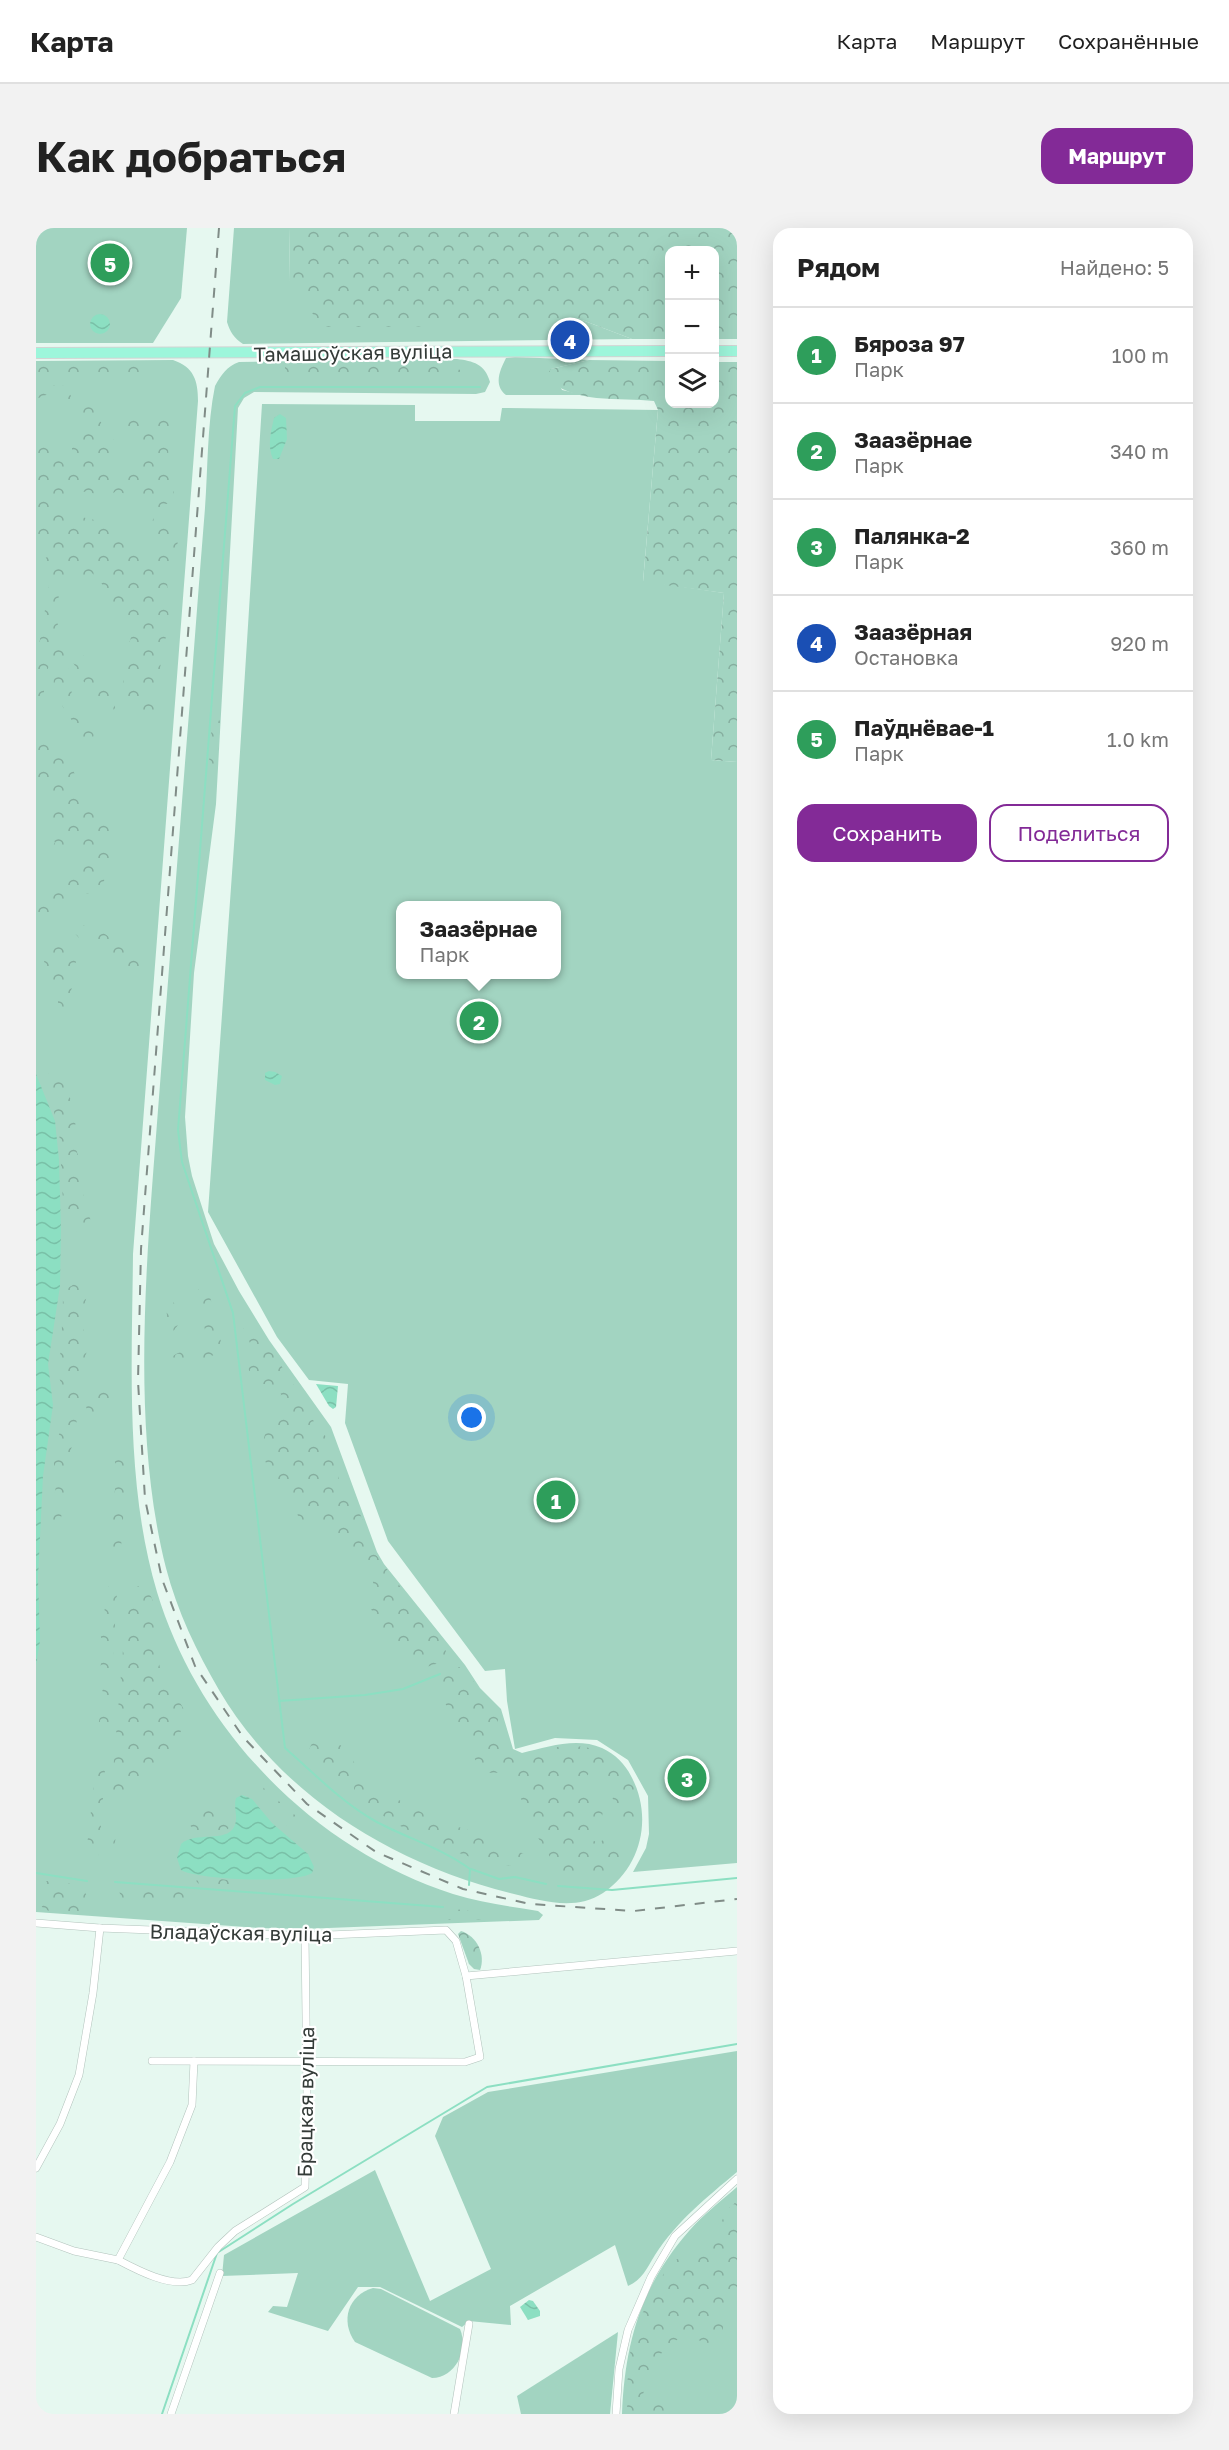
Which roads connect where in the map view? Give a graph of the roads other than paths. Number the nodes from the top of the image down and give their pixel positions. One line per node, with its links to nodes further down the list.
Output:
1 (665, 351): 4 (main road, Тамашоўская вуліца)
2 (719, 351): 3 (main road)
3 (737, 351)
4 (36, 353)
5 (36, 1923): 6 (street, Владаўская вуліца)
6 (100, 1928): 7 (street, Владаўская вуліца); 13 (street)
7 (305, 1936): 9 (street, Владаўская вуліца); 12 (street, Брацкая вуліца)
8 (737, 1951): 9 (street)
9 (466, 1976): 12 (street)
10 (152, 2061): 11 (street)
11 (194, 2061): 12 (street); 16 (street)
12 (307, 2061): 16 (street, Брацкая вуліца)
13 (36, 2168)
14 (737, 2179): 21 (street)
15 (36, 2236): 16 (street)
16 (118, 2260)
17 (220, 2273): 19 (street)
18 (469, 2324): 20 (street)
19 (171, 2414)
20 (454, 2414)
21 (616, 2414)

